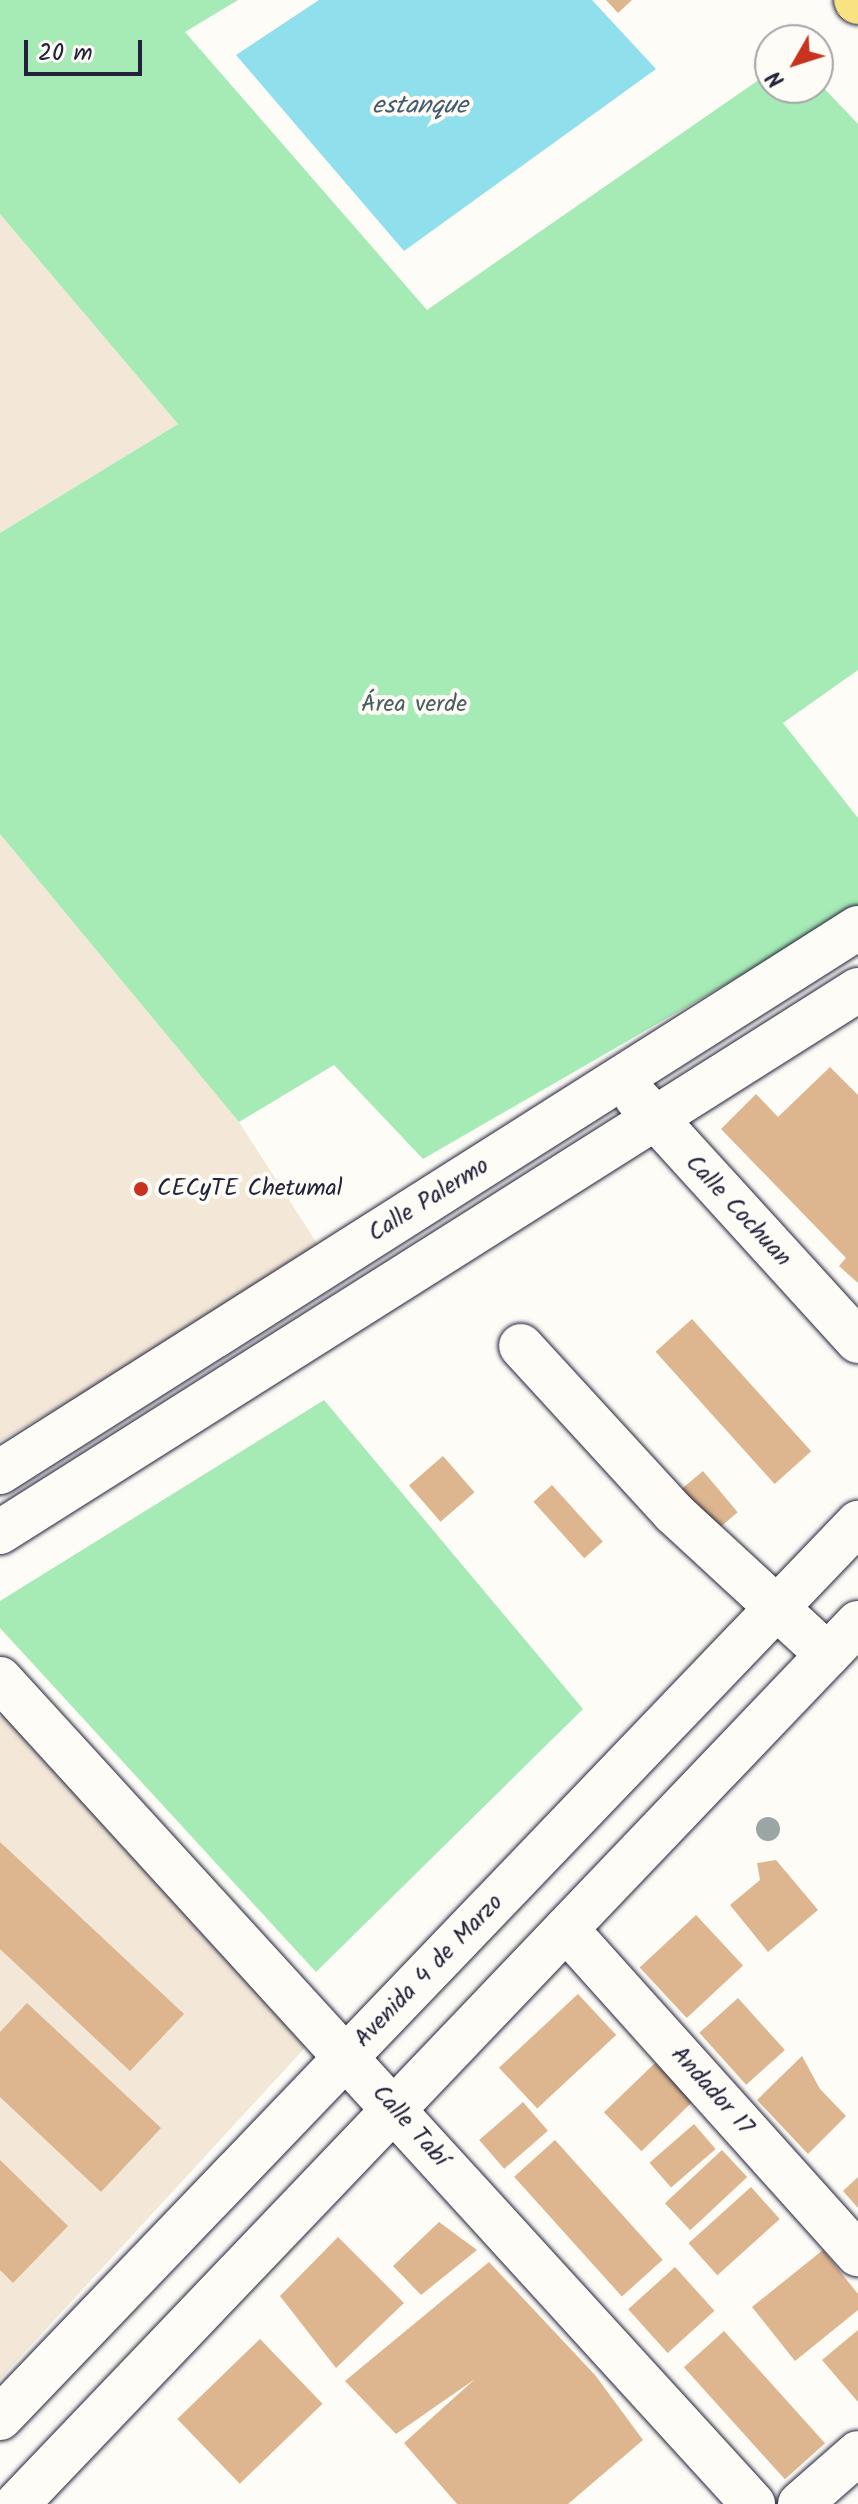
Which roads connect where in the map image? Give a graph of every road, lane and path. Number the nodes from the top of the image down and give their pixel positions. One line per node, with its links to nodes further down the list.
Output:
1 (858, 928): 3 (street, Calle Palermo)
2 (858, 990): 4 (street)
3 (622, 1078): 4 (street, Calle Cochuan); 7 (street, Calle Palermo)
4 (653, 1119): 5 (street, Calle Cochuan); 9 (street)
5 (858, 1341)
6 (521, 1346): 10 (street)
7 (0, 1472)
8 (858, 1523): 10 (street, Avenida 4 de Marzo)
9 (0, 1532)
10 (778, 1607): 12 (street); 15 (street, Avenida 4 de Marzo)
11 (858, 1623): 12 (street)
12 (828, 1655): 14 (street)
13 (0, 1679): 15 (street, Calle Tabí)
14 (566, 1929): 16 (street); 17 (street, Andador 17)
15 (347, 2056): 16 (street, Calle Tabí); 18 (street, Avenida 4 de Marzo)
16 (394, 2109): 20 (street); 21 (street, Calle Tabí)
17 (858, 2254)
18 (0, 2418)
19 (858, 2453): 22 (street)
20 (17, 2504)
21 (753, 2504)
22 (800, 2504)

